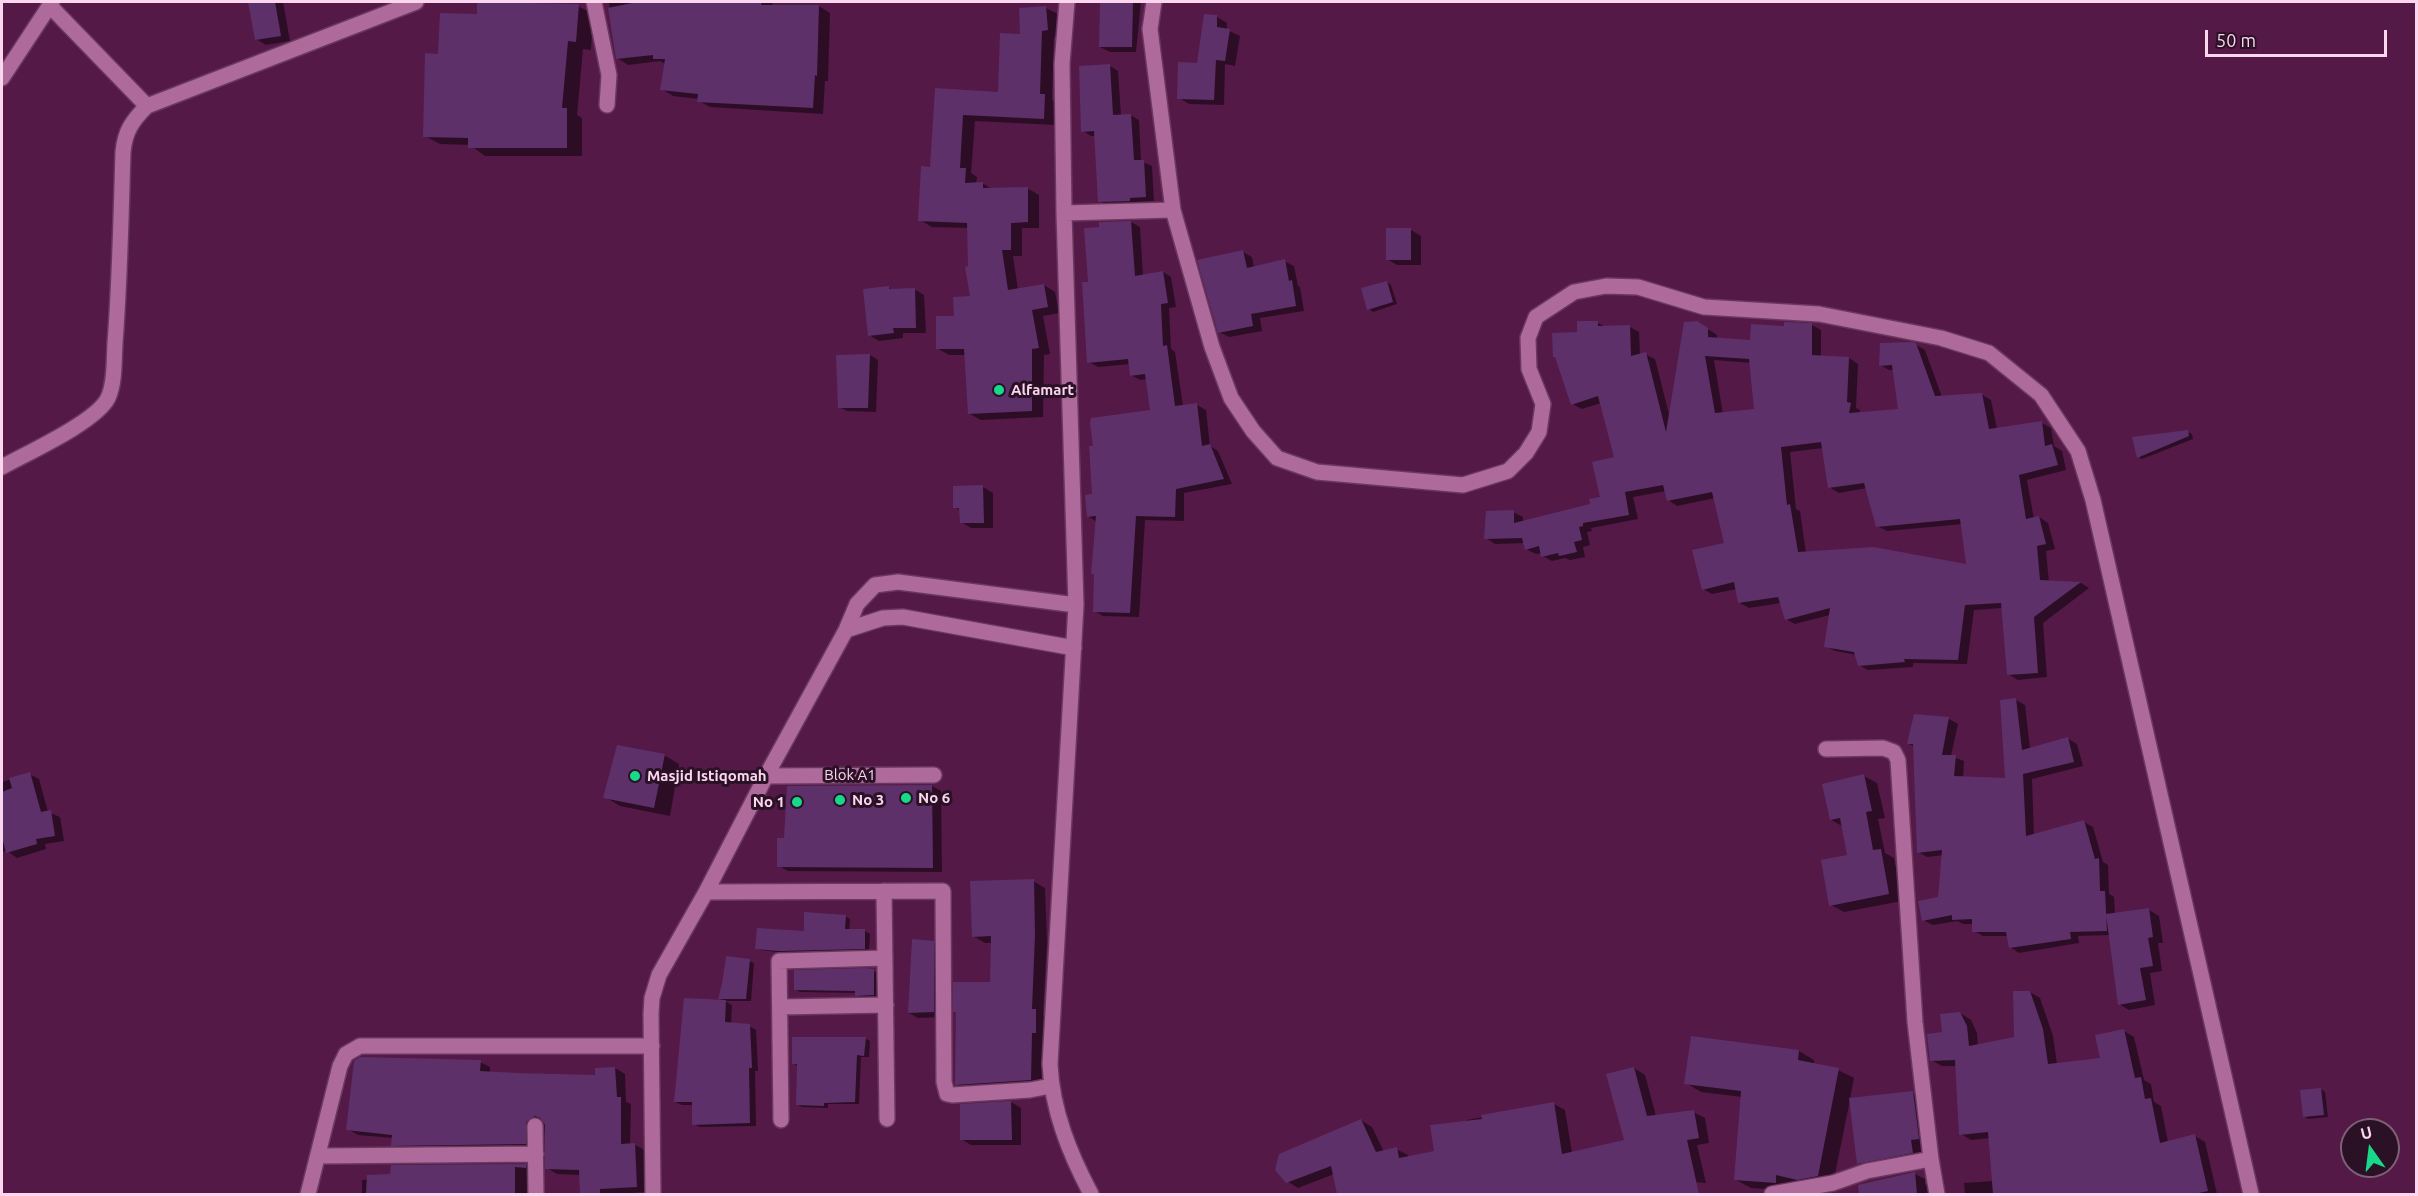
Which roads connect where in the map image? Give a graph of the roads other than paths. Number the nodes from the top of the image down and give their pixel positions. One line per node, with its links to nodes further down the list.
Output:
1 (416, 2): 8 (street)
2 (594, 2): 7 (street)
3 (1067, 2): 10 (street)
4 (1154, 2): 9 (street)
5 (51, 4): 6 (street); 8 (street)
6 (2, 78)
7 (607, 105)
8 (147, 106): 11 (street)
9 (1173, 210): 10 (street); 37 (street)
10 (1064, 213): 12 (street)
11 (2, 466)
12 (1076, 605): 13 (street); 14 (street)
13 (846, 630): 14 (street); 17 (street)
14 (1074, 648): 24 (street)
15 (1826, 749): 30 (street)
16 (934, 775): 17 (street, Blok A1)
17 (766, 776): 19 (street)
18 (884, 891): 19 (street); 20 (street); 24 (street)
19 (706, 892): 23 (street)
20 (885, 958): 21 (street); 22 (street)
21 (886, 1005): 22 (street); 25 (street)
22 (780, 1008): 26 (street)
23 (652, 1046): 29 (street); 33 (street)
24 (1051, 1086): 34 (street)
25 (888, 1119)
26 (781, 1120)
27 (535, 1126): 28 (street)
28 (536, 1154): 29 (street); 32 (street)
29 (319, 1156): 31 (street)
30 (1930, 1159): 35 (street); 36 (street)
31 (308, 1194)
32 (536, 1194)
33 (653, 1194)
34 (1091, 1194)
35 (1772, 1194)
36 (1936, 1194)
37 (2251, 1194)

